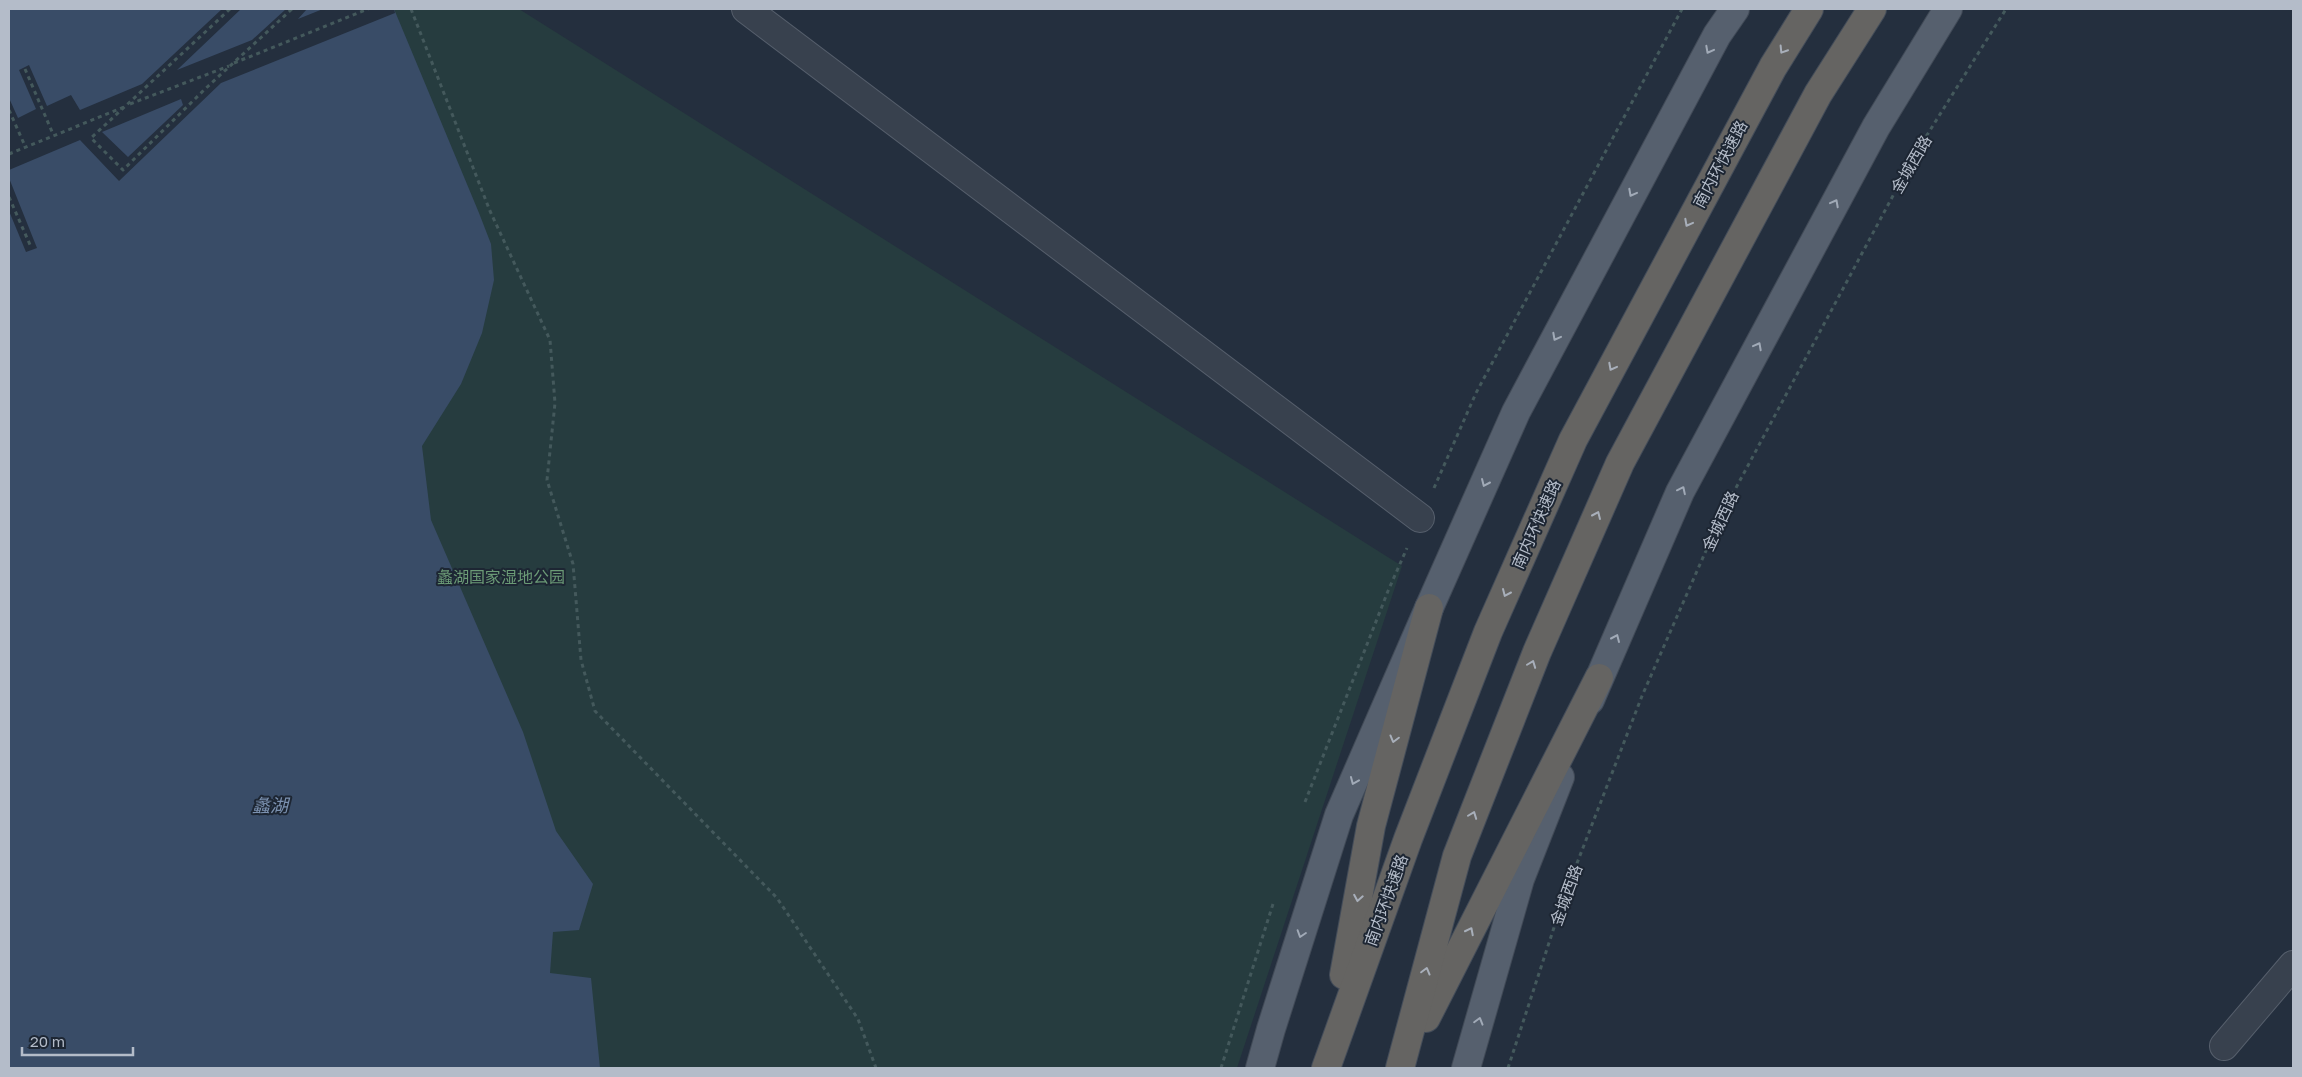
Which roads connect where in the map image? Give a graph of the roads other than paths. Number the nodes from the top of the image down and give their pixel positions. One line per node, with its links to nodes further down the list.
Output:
1 (746, 9): 6 (street)
2 (1734, 9): 7 (main road, one-way to 7)
3 (1809, 9): 11 (highway, 南内环快速路, one-way to 11)
4 (1872, 9): 13 (highway, one-way to 4)
5 (1948, 9): 8 (main road, one-way to 5)
6 (1420, 518)
7 (1429, 608): 11 (highway, one-way to 11); 12 (main road, one-way to 12)
8 (1599, 678): 13 (highway, one-way to 8); 14 (main road, one-way to 8)
9 (2293, 966): 10 (street)
10 (2224, 1046)
11 (1329, 1058)
12 (1260, 1068)
13 (1400, 1068)
14 (1466, 1068)

